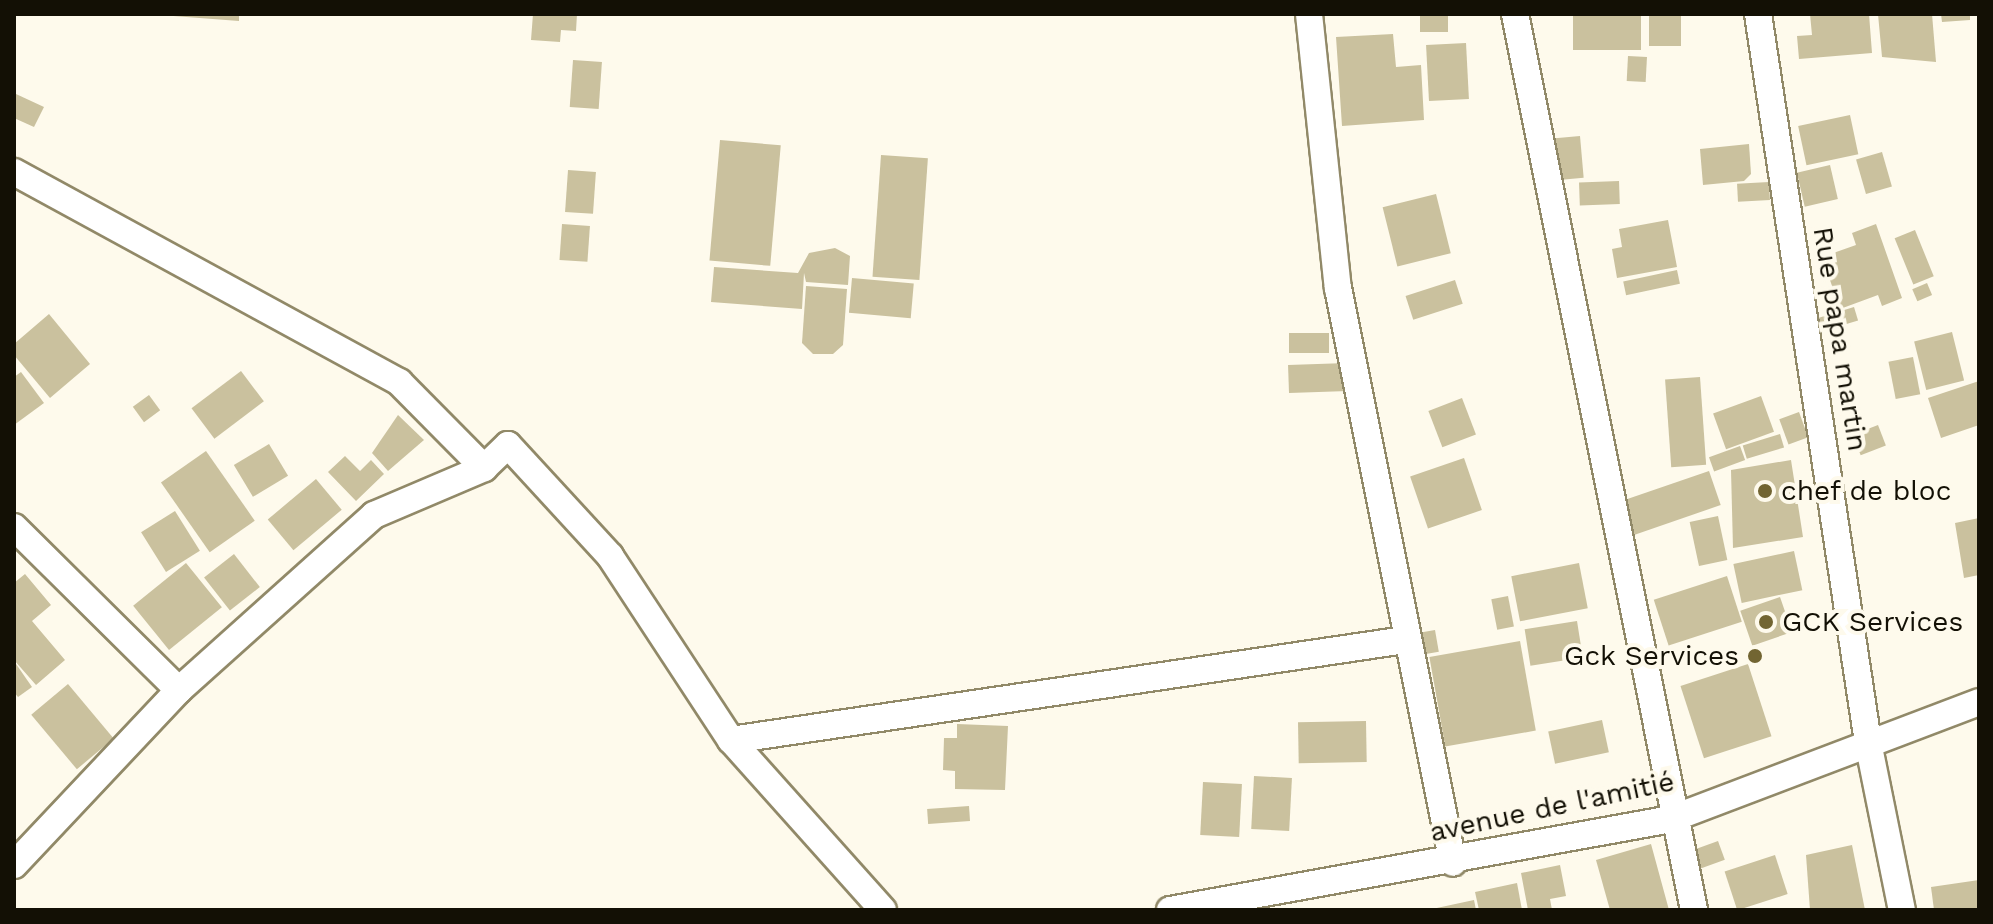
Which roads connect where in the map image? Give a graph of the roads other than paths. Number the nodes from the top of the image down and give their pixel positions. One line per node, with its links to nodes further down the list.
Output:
1 (1309, 14): 7 (street)
2 (1515, 14): 12 (street)
3 (1758, 14): 11 (street, Rue papa martin)
4 (14, 172): 5 (street)
5 (484, 468): 8 (street); 10 (street)
6 (14, 527): 8 (street)
7 (1405, 640): 10 (street); 13 (street)
8 (179, 690): 14 (street)
9 (1979, 702): 11 (street, avenue de l'amitié)
10 (731, 740): 15 (street)
11 (1868, 742): 12 (street, avenue de l'amitié); 18 (street, Rue papa martin)
12 (1671, 819): 13 (street, avenue de l'amitié); 17 (street)
13 (1453, 863): 16 (street, avenue de l'amitié)
14 (14, 865)
15 (883, 910)
16 (1170, 910)
17 (1694, 910)
18 (1902, 910)

